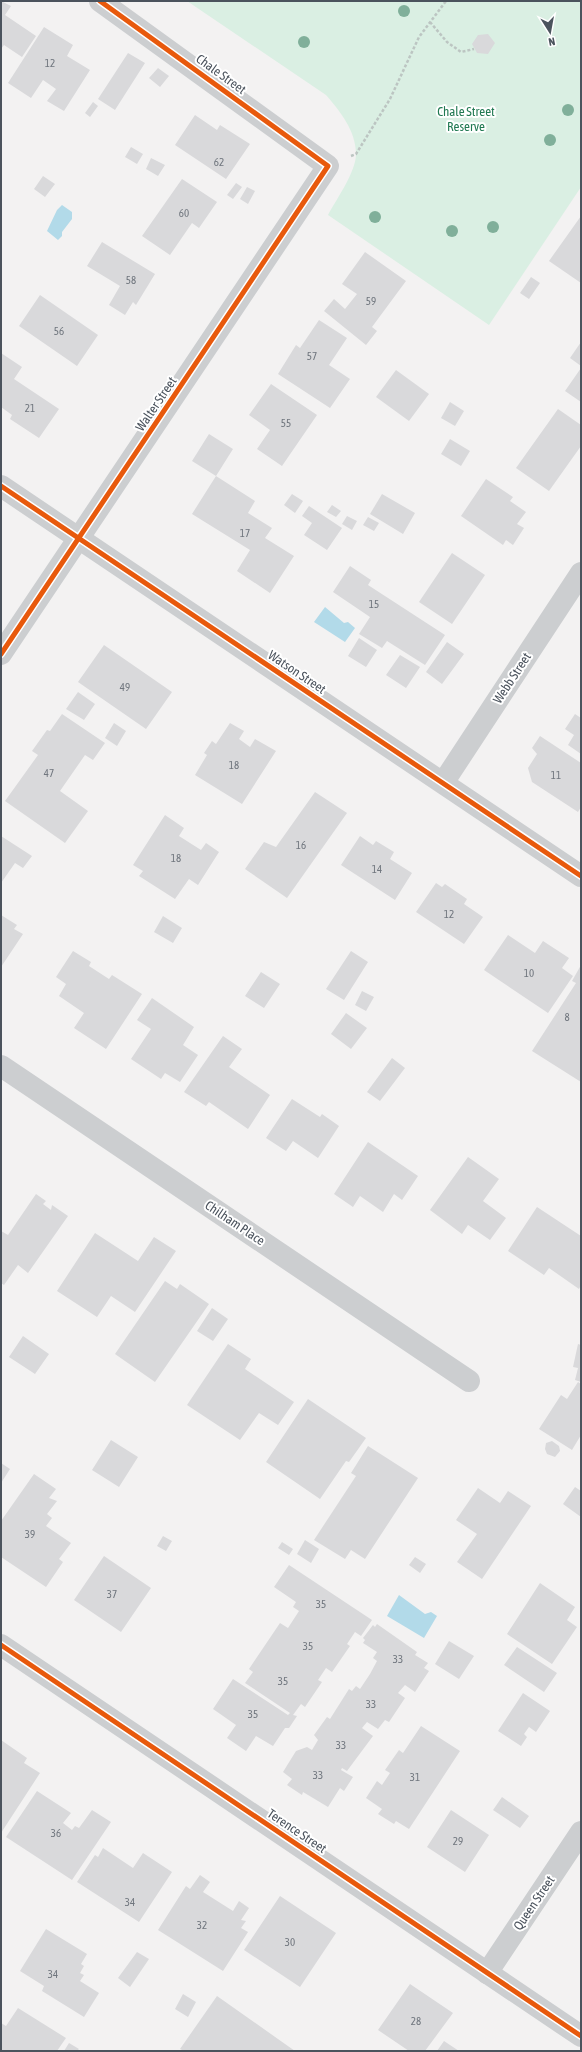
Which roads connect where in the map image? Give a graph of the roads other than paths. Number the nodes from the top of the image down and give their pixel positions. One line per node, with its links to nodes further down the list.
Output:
1 (100, 1): 2 (street, Chale Street)
2 (328, 166): 4 (street, Walter Street)
3 (1, 486): 4 (street, Watson Street)
4 (79, 539): 6 (street, Walter Street); 7 (street, Watson Street)
5 (581, 573): 7 (street, Webb Street)
6 (1, 654)
7 (443, 784): 8 (street, Watson Street)
8 (581, 876)
9 (1, 1066): 10 (street, Chilham Place)
10 (469, 1381)
11 (1, 1645): 13 (street, Terence Street)
12 (581, 1832): 13 (street, Queen Street)
13 (487, 1973): 14 (street, Terence Street)
14 (581, 2036)

